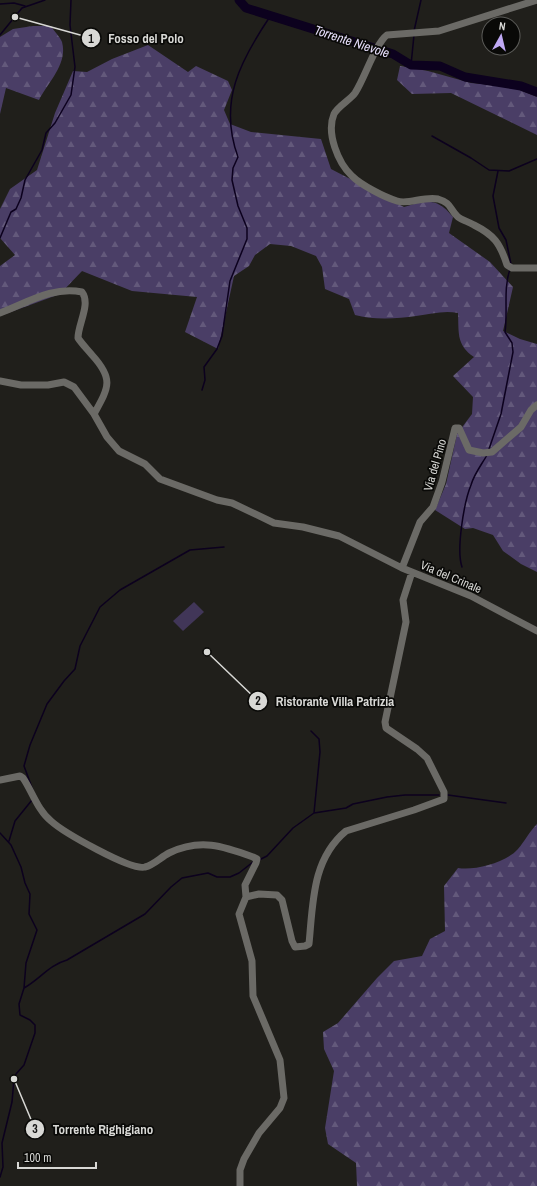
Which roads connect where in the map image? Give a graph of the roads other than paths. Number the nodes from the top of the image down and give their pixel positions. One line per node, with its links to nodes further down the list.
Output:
1 (537, 0): 2 (street)
2 (537, 268)
3 (0, 313): 6 (street)
4 (0, 381): 6 (street, Via del Crinale)
5 (537, 404): 7 (street, Via del Pino)
6 (94, 414): 7 (street, Via del Crinale)
7 (402, 568): 8 (street, Via del Crinale)
8 (412, 572): 9 (street, Via del Crinale); 11 (street)
9 (537, 630)
10 (0, 780): 11 (street)
11 (246, 897): 12 (street)
12 (240, 1186)

